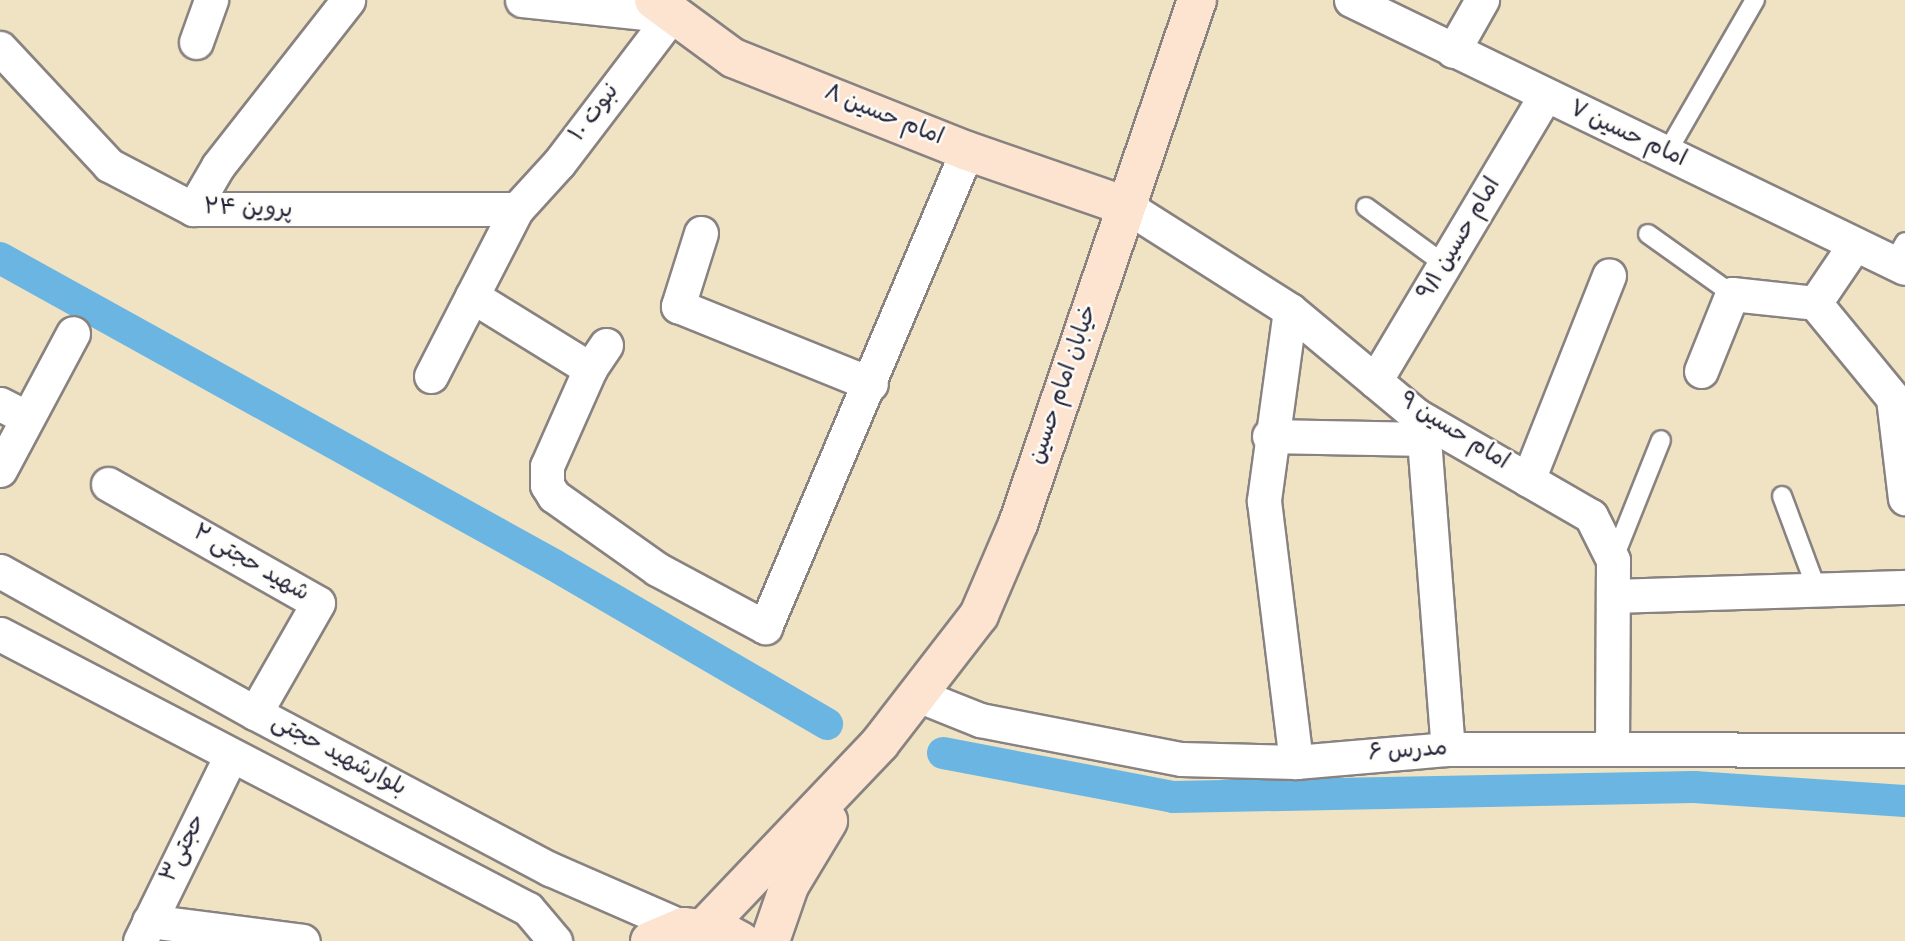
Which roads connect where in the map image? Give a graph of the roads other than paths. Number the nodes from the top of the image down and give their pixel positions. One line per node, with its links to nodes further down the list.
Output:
1 (211, 0): 9 (street)
2 (348, 0): 17 (street)
3 (522, 0): 8 (street)
4 (1197, 0): 15 (street, خیابان امام حسین)
5 (1350, 0): 11 (street, امام حسین ۷)
6 (1482, 0): 11 (street)
7 (1755, 0): 14 (lane)
8 (663, 8): 13 (street, امام حسین ۸); 18 (street, نبوت ۱۰)
9 (196, 42)
10 (0, 48): 17 (street, پروین ۲۴)
11 (1453, 51): 12 (street, امام حسین ۷)
12 (1545, 96): 14 (street, امام حسین ۷); 23 (street, امام حسین ۹/۱)
13 (967, 151): 15 (street, امام حسین ۸); 33 (street)
14 (1666, 154): 21 (street, امام حسین ۷)
15 (1126, 206): 28 (street, امام حسین ۹); 49 (street, خیابان امام حسین)
16 (1366, 207): 23 (lane)
17 (193, 209): 18 (street, پروین ۲۴)
18 (517, 209): 26 (street, نبوت ۱۰)
19 (701, 233): 33 (street)
20 (1648, 234): 25 (lane)
21 (1855, 244): 22 (street, امام حسین ۷); 27 (street)
22 (1901, 257)
23 (1447, 266): 32 (street, امام حسین ۹/۱)
24 (1609, 275): 39 (street)
25 (1732, 294): 27 (street); 30 (street)
26 (472, 296): 31 (street, نبوت ۱۰); 33 (street)
27 (1815, 303): 42 (street)
28 (1290, 310): 32 (street, امام حسین ۹); 36 (street)
29 (73, 333): 34 (street)
30 (1701, 371)
31 (431, 376)
32 (1375, 381): 35 (street, امام حسین ۹)
33 (871, 384)
34 (13, 410): 38 (street)
35 (1420, 427): 36 (street); 39 (street, امام حسین ۹); 53 (street)
36 (1269, 436): 56 (street)
37 (1661, 440): 43 (lane)
38 (0, 470)
39 (1528, 480): 43 (street, امام حسین ۹)
40 (108, 484): 50 (street, شهید حجتی ۲)
41 (1782, 496): 46 (lane)
42 (1905, 498)
43 (1613, 559): 47 (street, امام حسین ۹)
44 (0, 572): 50 (street, بلوارشهید حجتی)
45 (1905, 587): 46 (street)
46 (1817, 590): 47 (street)
47 (1613, 596): 52 (street, امام حسین ۹)
48 (0, 634): 55 (street)
49 (920, 696): 51 (street, خیابان امام حسین); 56 (street, مدرس ۶)
50 (255, 713): 58 (street, بلوارشهید حجتی)
51 (880, 743): 58 (street, خیابان امام حسین); 62 (street, خیابان امام حسین)
52 (1612, 748): 53 (street, مدرس ۶); 54 (street, مدرس ۶)
53 (1448, 749): 56 (street, مدرس ۶)
54 (1905, 750)
55 (230, 757): 57 (street, حجتی۳); 60 (street)
56 (1296, 762)
57 (145, 931): 59 (street)
58 (680, 932): 61 (street)
59 (303, 941)
60 (555, 941)
61 (740, 941)
62 (769, 941)

